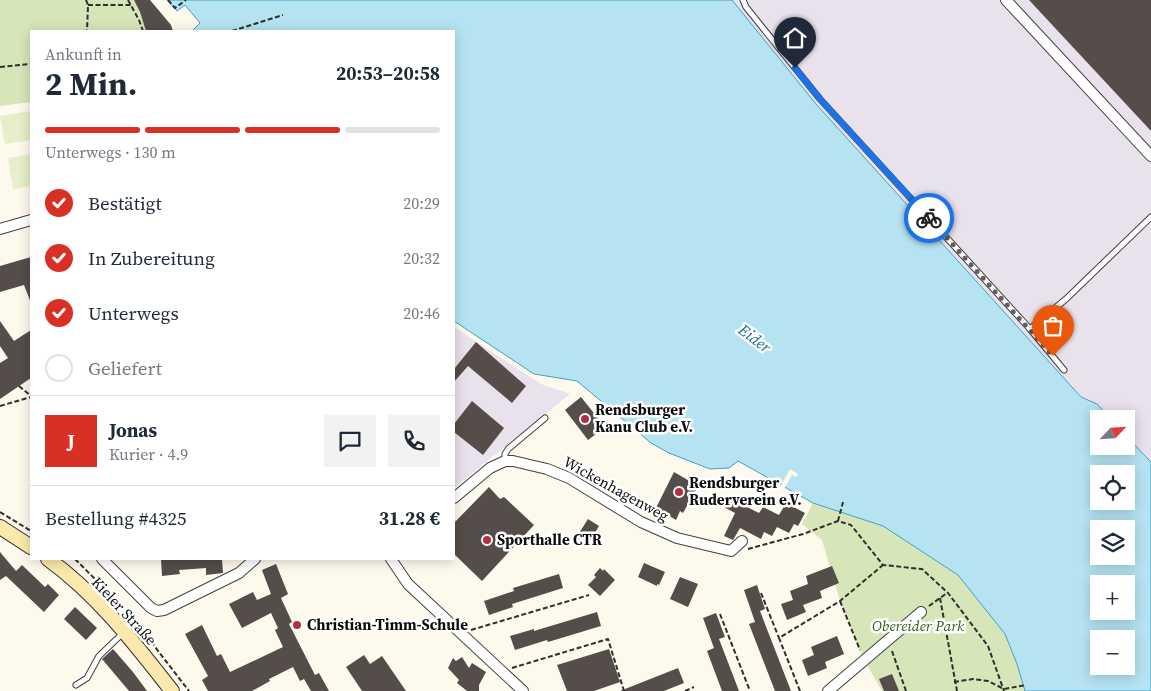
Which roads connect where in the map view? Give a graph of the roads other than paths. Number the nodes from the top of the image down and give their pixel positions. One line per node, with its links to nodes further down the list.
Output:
1 (743, 0): 7 (lane)
2 (1006, 0): 3 (street)
3 (1151, 156)
4 (1151, 217): 7 (lane)
5 (30, 220): 6 (street)
6 (0, 229)
7 (1030, 329): 8 (lane)
8 (1064, 370)
9 (545, 418): 10 (lane)
10 (505, 461): 11 (street); 13 (street, Wickenhagenweg)
11 (455, 497)
12 (0, 527): 14 (main road)
13 (742, 542)
14 (30, 546)
15 (54, 560): 20 (main road, Kieler Straße)
16 (103, 560): 17 (street)
17 (254, 560)
18 (391, 560): 23 (street)
19 (920, 612): 24 (street)
20 (124, 632): 21 (lane); 22 (main road, Kieler Straße)
21 (76, 685)
22 (172, 691)
23 (523, 691)
24 (828, 691)

